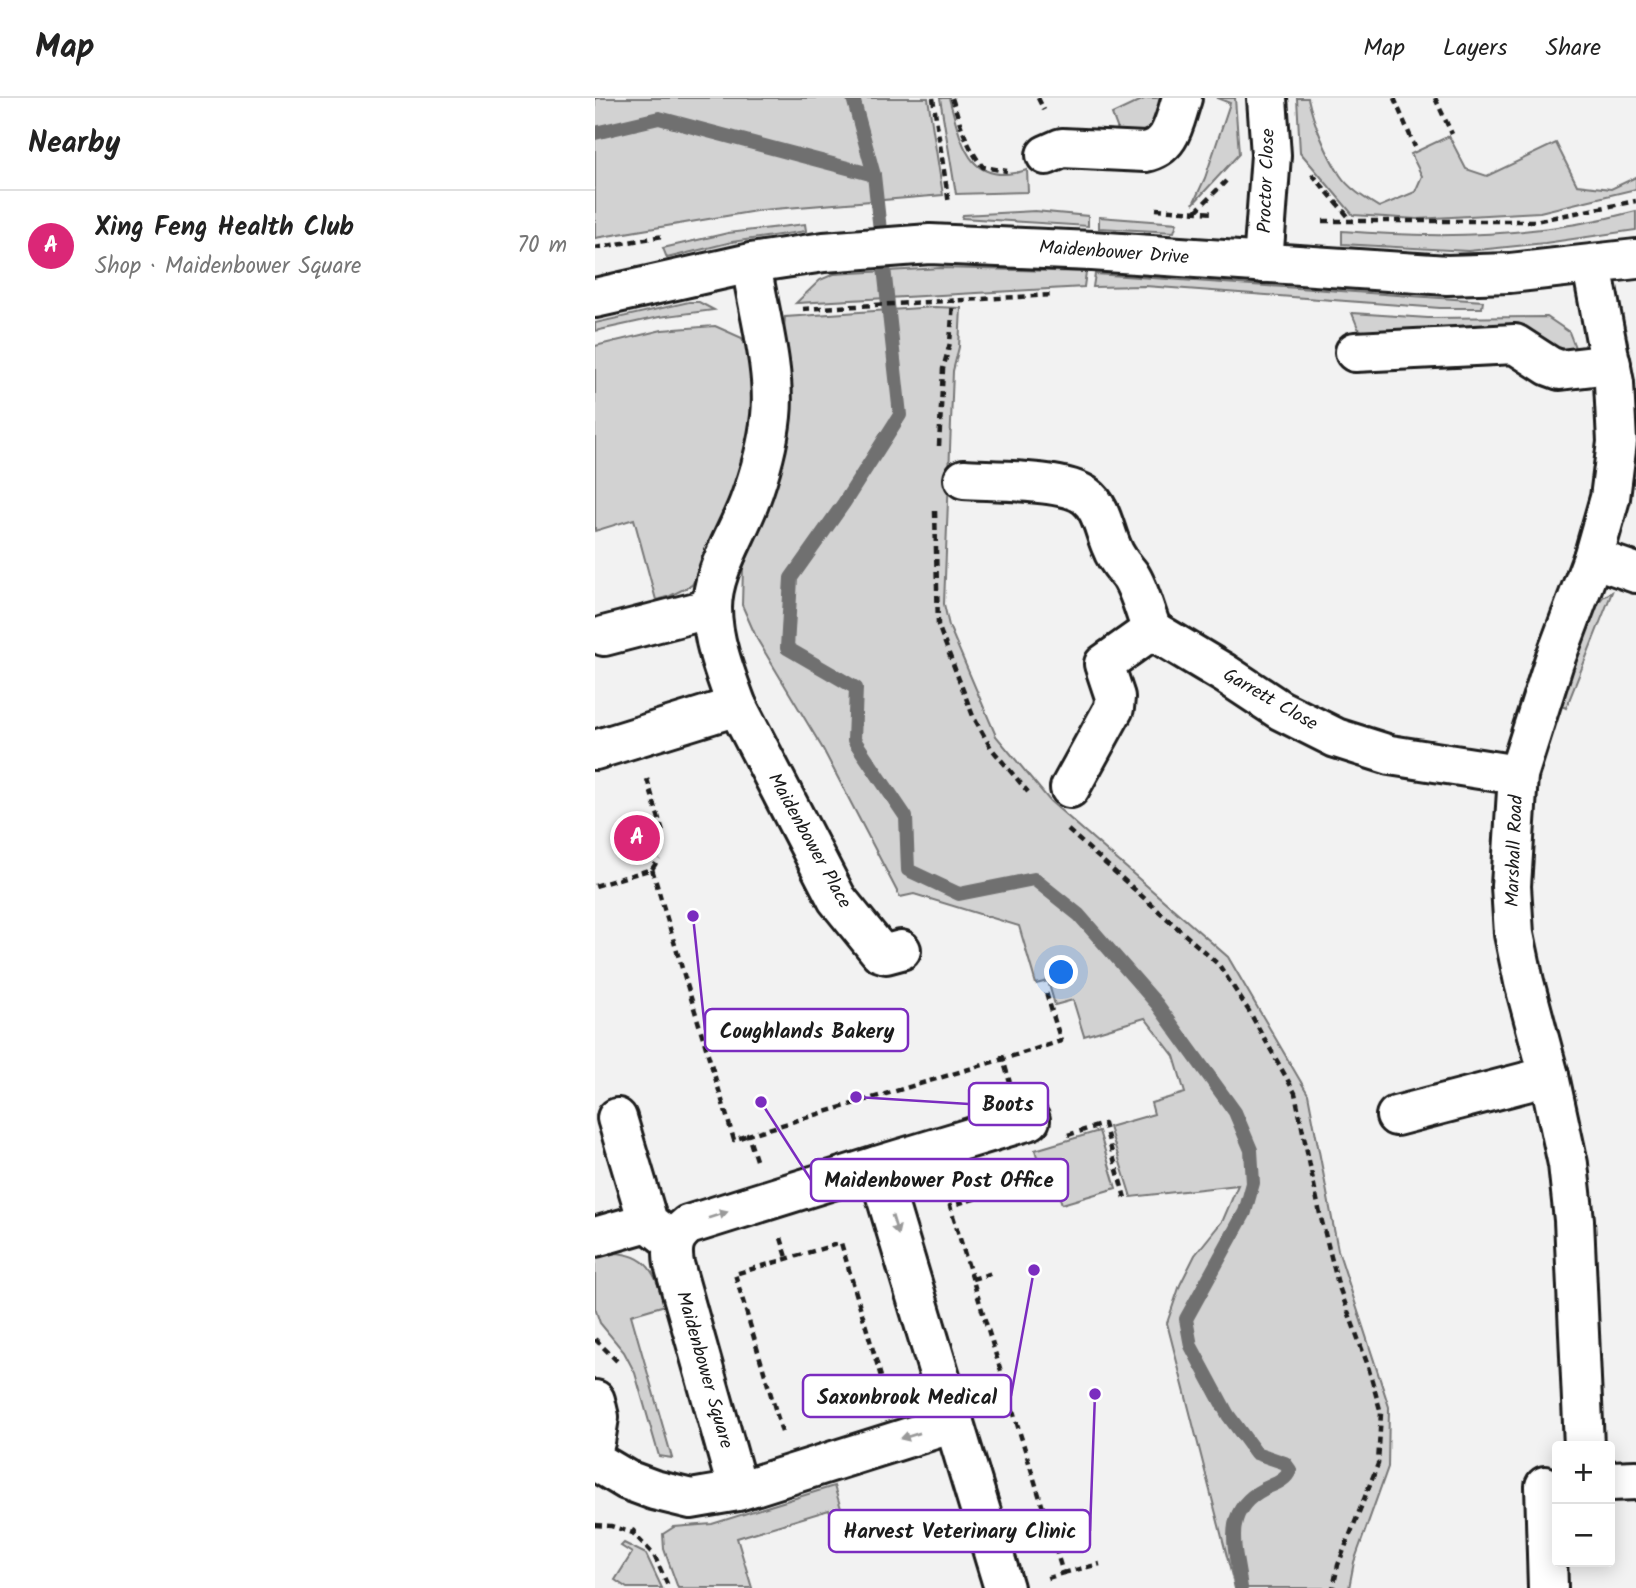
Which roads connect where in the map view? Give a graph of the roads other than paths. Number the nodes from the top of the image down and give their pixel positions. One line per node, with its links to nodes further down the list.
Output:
1 (1182, 98): 3 (street)
2 (1267, 98): 6 (street, Proctor Close)
3 (1029, 163)
4 (1636, 259): 7 (street, Maidenbower Drive)
5 (751, 263): 6 (street, Maidenbower Drive); 8 (street, Maidenbower Drive); 14 (street, Maidenbower Place)
6 (1263, 263): 7 (street, Maidenbower Drive)
7 (1592, 266): 10 (street, Marshall Road)
8 (595, 298)
9 (1355, 352): 10 (street)
10 (1611, 364): 12 (street, Marshall Road)
11 (946, 479): 15 (street)
12 (1593, 558): 13 (street); 19 (street, Marshall Road)
13 (1636, 573)
14 (712, 608): 16 (street); 17 (street, Maidenbower Place)
15 (1152, 631): 19 (street, Garrett Close); 20 (street)
16 (604, 636)
17 (737, 706): 18 (street); 21 (street, Maidenbower Place)
18 (595, 750)
19 (1518, 775): 22 (street, Marshall Road)
20 (1070, 788)
21 (901, 950)
22 (1549, 1076): 23 (street); 31 (street, Marshall Road)
23 (1396, 1116)
24 (617, 1118): 27 (street, Maidenbower Square)
25 (1030, 1120): 26 (street)
26 (877, 1166): 27 (street, one-way to 26); 30 (street, one-way to 30)
27 (661, 1232): 28 (street); 37 (street, Maidenbower Square)
28 (595, 1237)
29 (595, 1400): 32 (street)
30 (954, 1423): 37 (street, one-way to 37); 38 (street)
31 (1584, 1441)
32 (595, 1442)
33 (595, 1461): 37 (street)
34 (1636, 1480): 35 (street)
35 (1615, 1481)
36 (1542, 1486): 39 (street)
37 (738, 1491)
38 (1021, 1584)
39 (1548, 1588)

